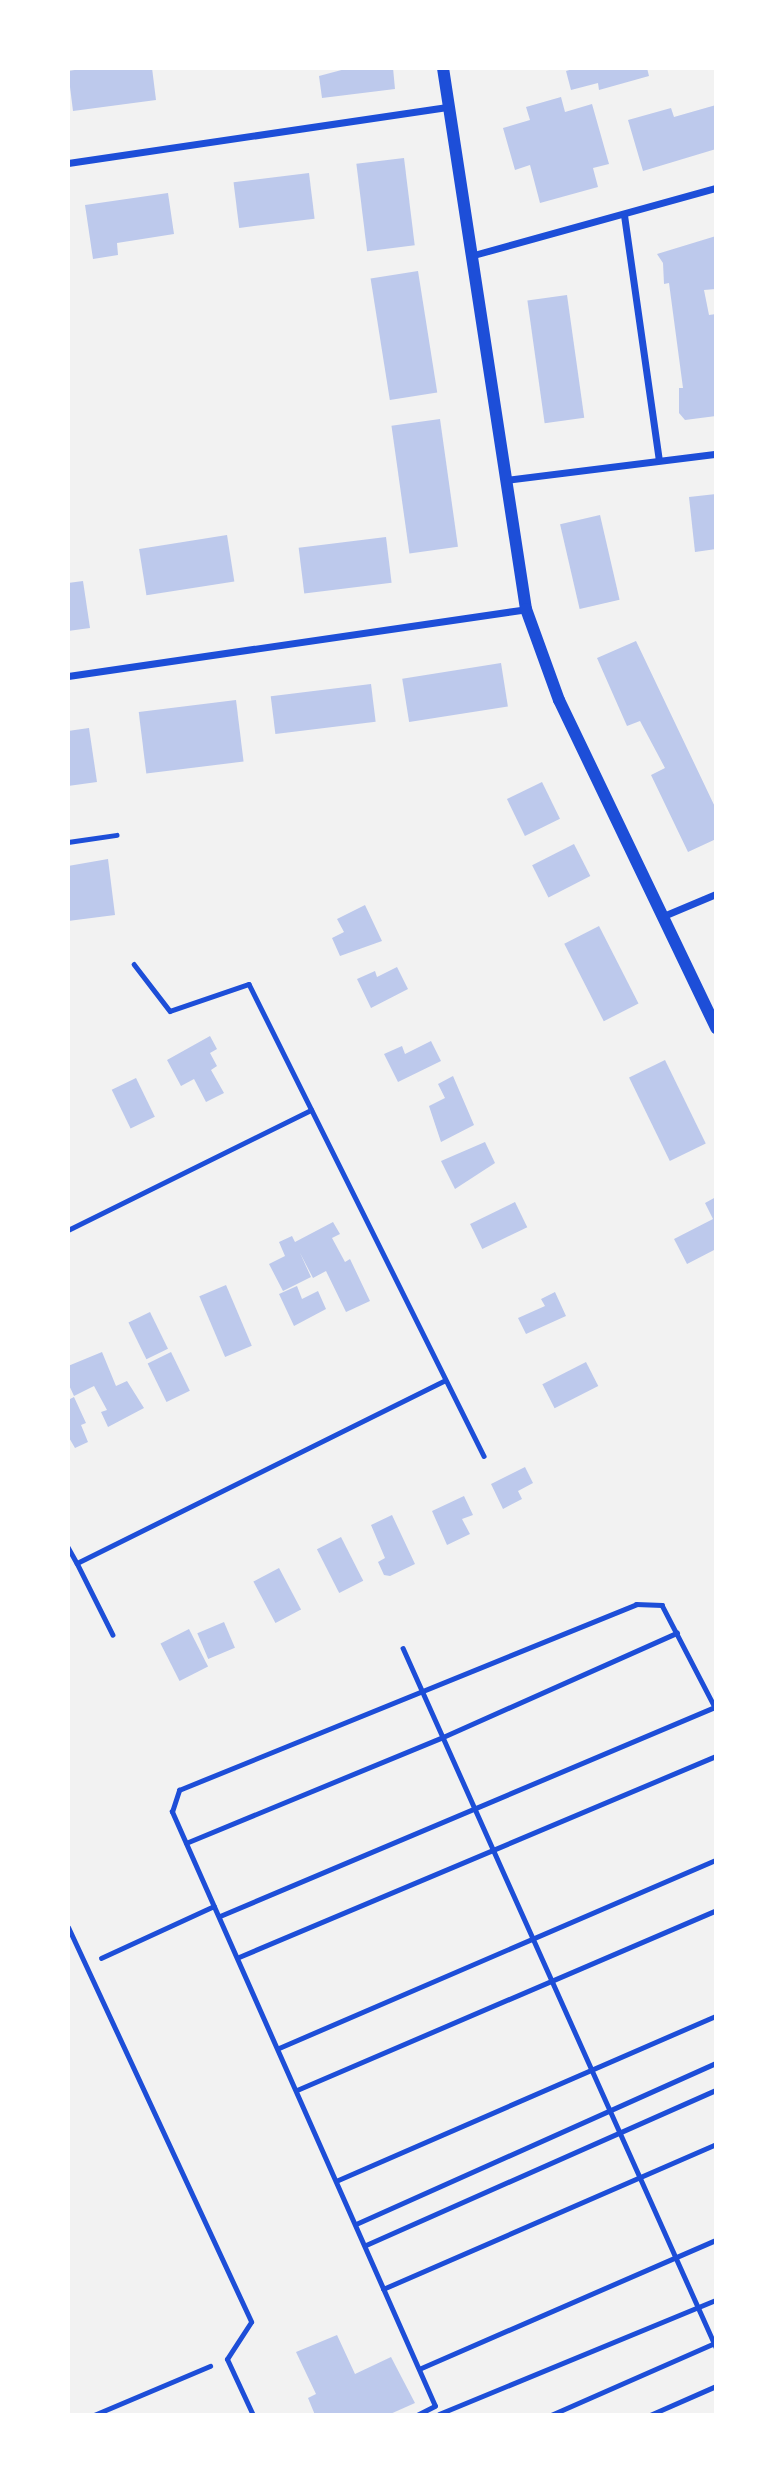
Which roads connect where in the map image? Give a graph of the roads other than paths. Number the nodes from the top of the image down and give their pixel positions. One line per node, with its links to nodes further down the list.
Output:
1 (443, 68): 2 (street)
2 (449, 107): 3 (street); 6 (street)
3 (68, 163)
4 (716, 188): 5 (street)
5 (624, 215): 6 (street); 8 (street)
6 (470, 256): 9 (street)
7 (716, 454): 8 (street)
8 (659, 460): 9 (street)
9 (506, 480): 10 (street)
10 (526, 609): 11 (street); 13 (street)
11 (68, 676)
12 (716, 894): 13 (street)
13 (661, 917): 14 (street)
14 (716, 1028)
15 (68, 1927): 16 (lane)
16 (253, 2415)

